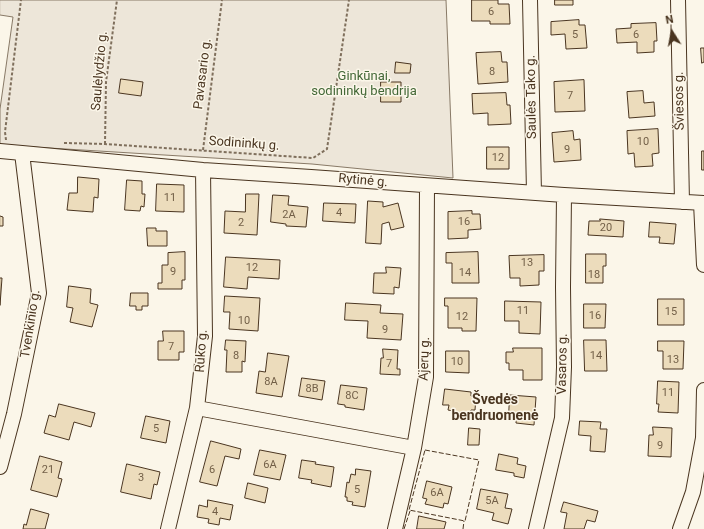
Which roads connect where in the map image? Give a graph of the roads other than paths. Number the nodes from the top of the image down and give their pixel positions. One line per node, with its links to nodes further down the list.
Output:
1 (530, 0): 7 (street, Saulės Tako g.)
2 (678, 0): 9 (street, Šviesos g.)
3 (3, 146): 4 (street)
4 (22, 153): 5 (street, Rytinė g.); 15 (street, Tvenkinio g.)
5 (203, 170): 6 (street, Rytinė g.); 13 (street, Rūko g.)
6 (427, 186): 7 (street, Rytinė g.); 14 (street, Ajerų g.)
7 (534, 193): 8 (street, Rytinė g.)
8 (564, 195): 9 (street, Rytinė g.); 18 (street, Vasaros g.)
9 (682, 202): 10 (street, Rytinė g.)
10 (703, 203): 11 (street)
11 (704, 265)
12 (704, 390): 19 (street)
13 (197, 408): 14 (street); 16 (street, Rūko g.)
14 (414, 448): 17 (street, Ajerų g.)
15 (0, 467)
16 (168, 529)
17 (395, 529)
18 (536, 529)
19 (680, 529)

